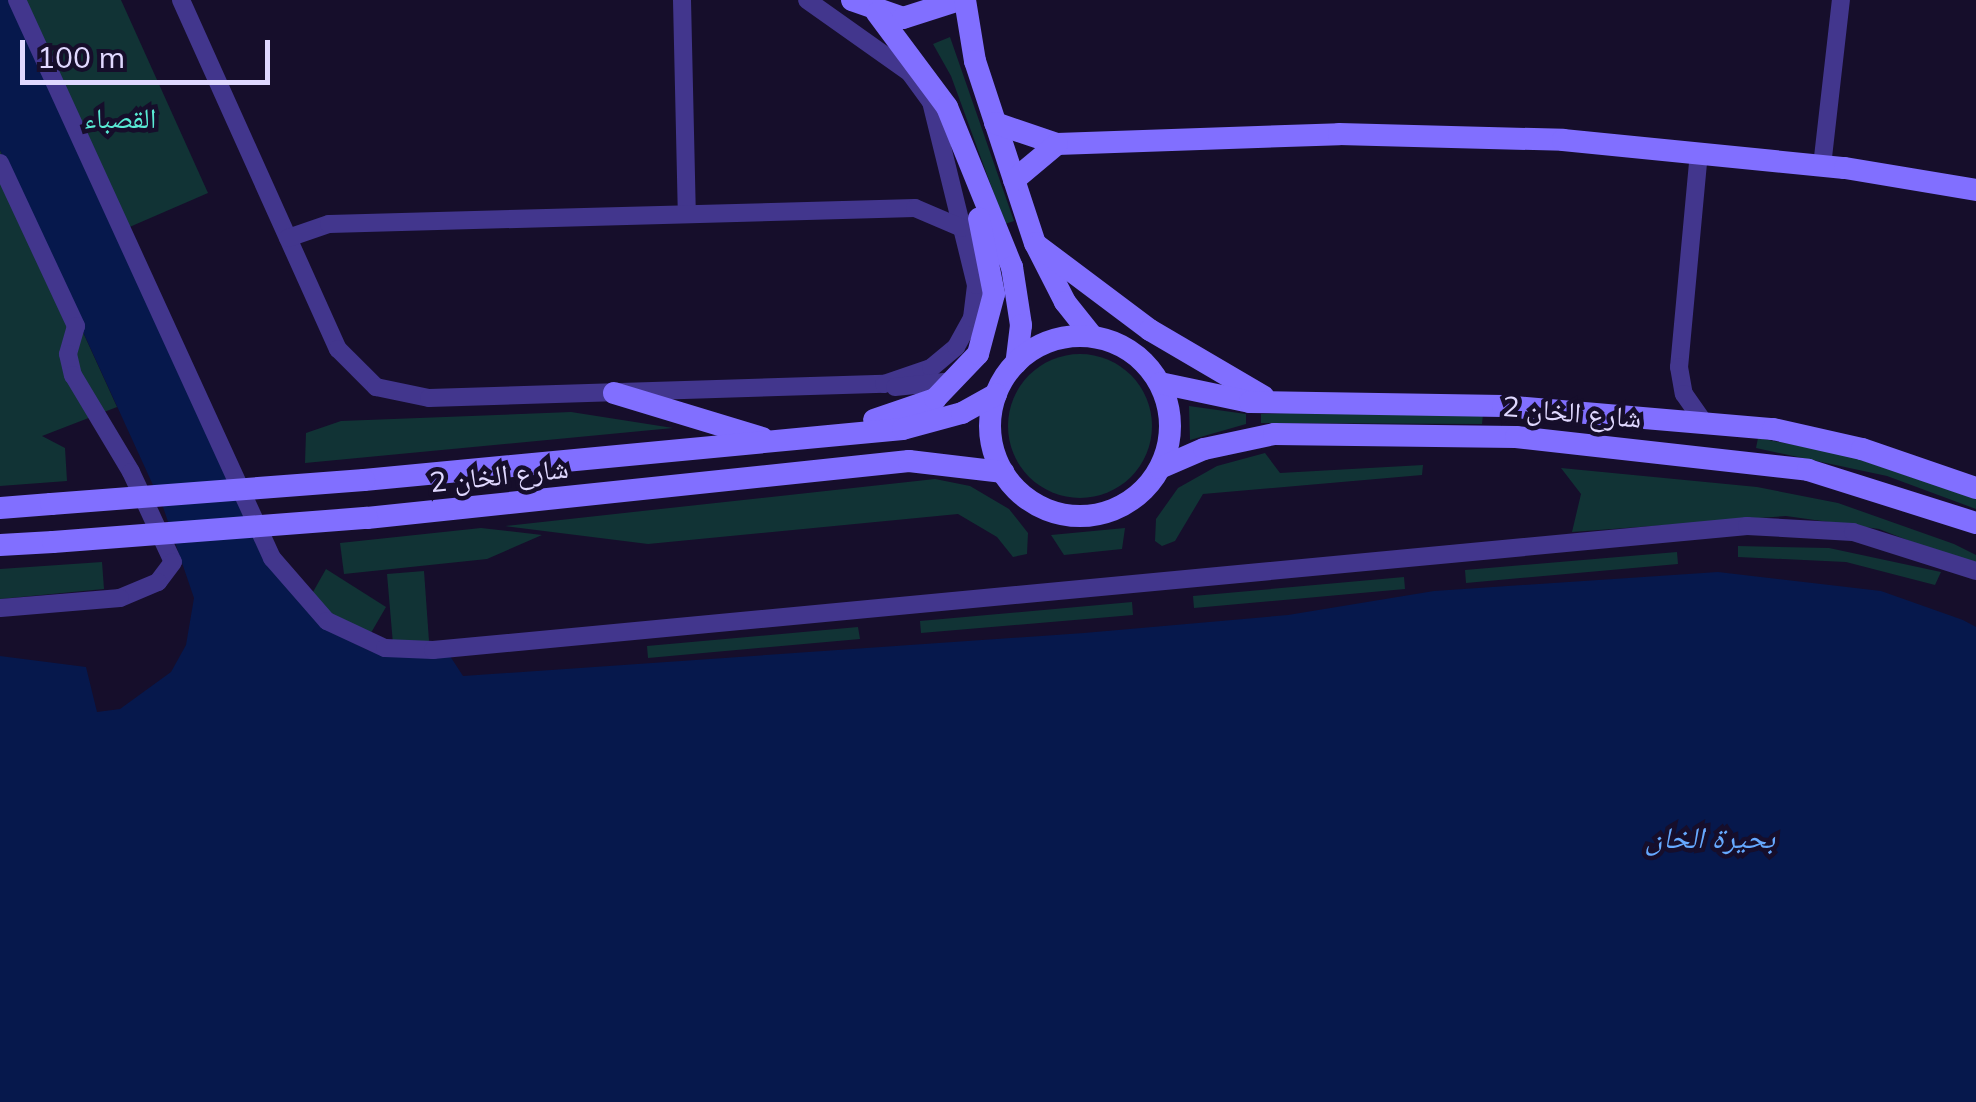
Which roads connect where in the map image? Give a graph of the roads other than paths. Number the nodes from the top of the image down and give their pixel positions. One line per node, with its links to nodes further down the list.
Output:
1 (17, 0): 44 (street)
2 (181, 0): 10 (street)
3 (200, 0): 10 (street)
4 (682, 0): 21 (street)
5 (807, 0): 17 (street)
6 (852, 0): 9 (main road)
7 (962, 0): 9 (main road); 11 (main road)
8 (1843, 6): 15 (street)
9 (877, 13): 16 (main road)
10 (198, 38): 23 (street)
11 (995, 123): 12 (main road); 18 (main road)
12 (1057, 144): 13 (main road); 18 (main road)
13 (1699, 152): 15 (main road); 34 (street)
14 (0, 162): 45 (street)
15 (1822, 166): 19 (main road)
16 (972, 167): 26 (main road); 27 (main road)
17 (950, 179): 20 (street); 22 (street)
18 (1014, 180): 24 (main road)
19 (1976, 190)
20 (916, 208): 21 (street); 22 (street)
21 (687, 214): 23 (street)
22 (962, 228): 29 (street)
23 (288, 238): 30 (street)
24 (1035, 244): 25 (main road); 32 (main road)
25 (1092, 336): 26 (main road); 28 (main road)
26 (1016, 363): 31 (main road)
27 (959, 380): 29 (street); 36 (main road)
28 (1160, 384): 32 (main road, شارع الخان 2); 38 (main road)
29 (868, 385): 30 (street)
30 (614, 393): 37 (main road)
31 (996, 394): 36 (main road, شارع الخان 2); 39 (main road)
32 (1273, 402): 33 (main road, شارع الخان 2)
33 (1620, 414): 34 (main road, شارع الخان 2); 35 (main road)
34 (1702, 420): 40 (main road, شارع الخان 2)
35 (1516, 437): 38 (main road, شارع الخان 2); 42 (main road, شارع الخان 2)
36 (813, 438): 37 (main road, شارع الخان 2)
37 (774, 442): 41 (main road, شارع الخان 2, bridge)
38 (1160, 468): 39 (main road)
39 (1003, 472): 43 (main road, شارع الخان 2, bridge)
40 (1976, 488)
41 (0, 508)
42 (1976, 523)
43 (0, 545)
44 (1976, 571)
45 (0, 608)

